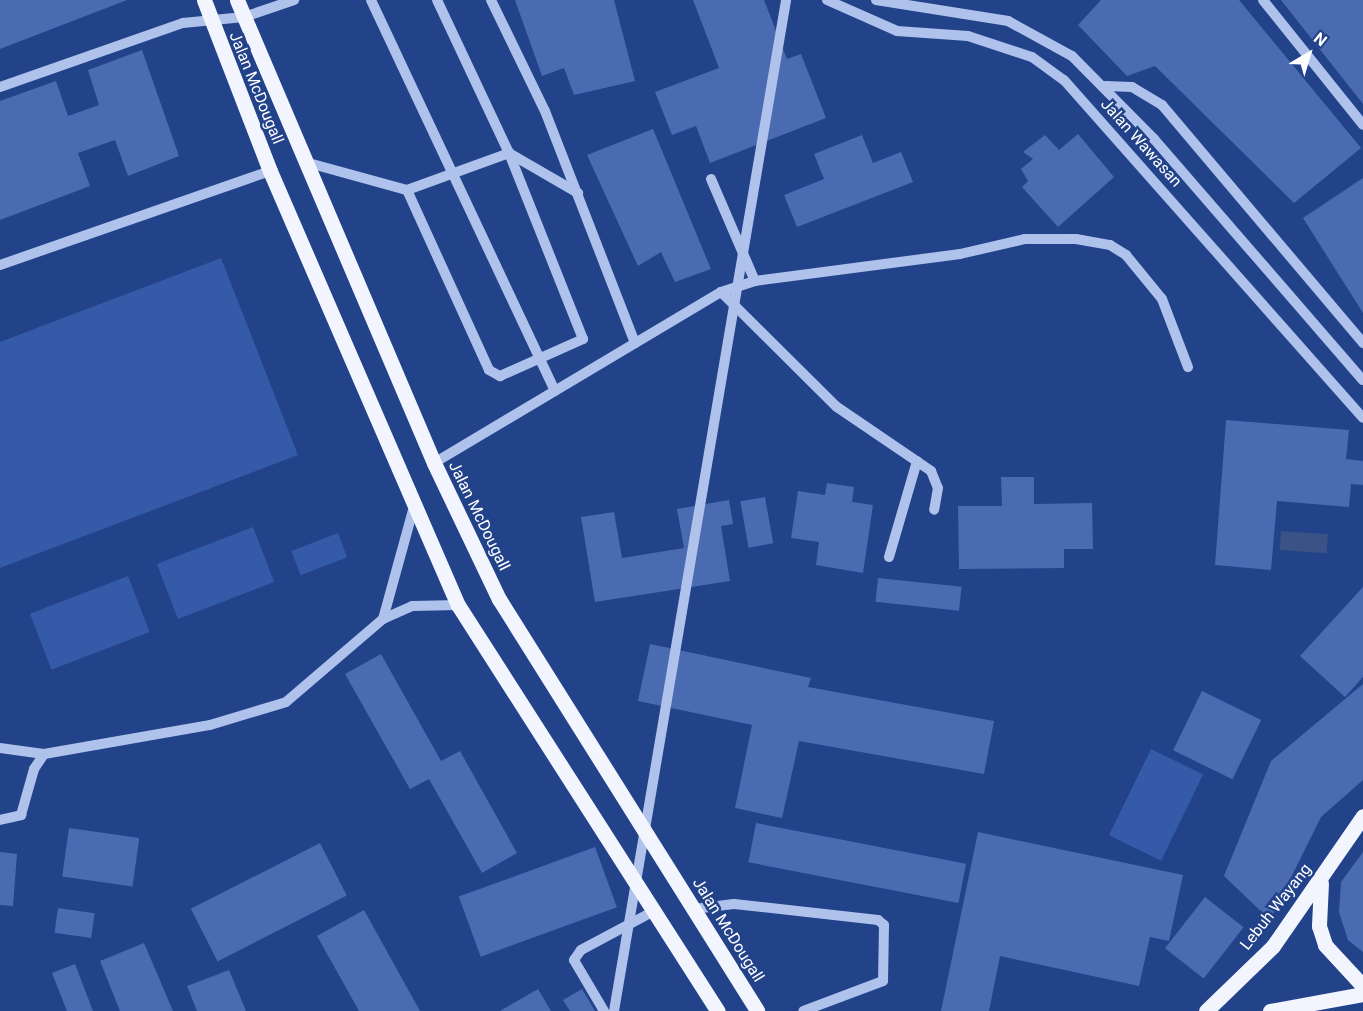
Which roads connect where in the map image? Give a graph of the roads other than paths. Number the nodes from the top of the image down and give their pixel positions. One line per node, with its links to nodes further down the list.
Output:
1 (204, 0): 12 (main road, Jalan McDougall)
2 (237, 0): 11 (main road, Jalan McDougall)
3 (294, 0): 11 (street)
4 (370, 0): 19 (street)
5 (437, 0): 16 (street)
6 (491, 0): 22 (street)
7 (786, 0): 50 (street)
8 (827, 0): 32 (street, Jalan Wawasan)
9 (876, 0): 13 (street, Jalan Wawasan)
10 (1263, 0): 15 (street)
11 (244, 17): 12 (street); 17 (main road, Jalan McDougall)
12 (210, 21): 14 (street); 18 (main road, Jalan McDougall)
13 (1106, 86): 27 (street); 30 (street, Jalan Wawasan)
14 (0, 87)
15 (1363, 125)
16 (509, 153): 19 (street); 22 (street); 28 (street)
17 (305, 162): 21 (street); 34 (main road, Jalan McDougall)
18 (270, 171): 23 (street); 35 (main road, Jalan McDougall)
19 (452, 178): 21 (street); 28 (street)
20 (711, 179): 24 (street)
21 (407, 190): 28 (street)
22 (578, 193): 26 (street)
23 (0, 265)
24 (755, 281): 25 (street); 29 (street)
25 (722, 292): 26 (street); 33 (street)
26 (635, 343): 31 (street)
27 (1363, 343)
28 (540, 362): 31 (street)
29 (1188, 366)
30 (1363, 380)
31 (555, 391): 34 (street)
32 (1363, 418)
33 (917, 461): 36 (street); 37 (street)
34 (434, 463): 45 (main road, Jalan McDougall)
35 (413, 510): 38 (main road, Jalan McDougall); 39 (street)
36 (934, 510)
37 (889, 557)
38 (458, 605): 39 (street); 46 (main road, Jalan McDougall)
39 (383, 619): 41 (street)
40 (0, 748): 41 (street)
41 (44, 754): 43 (street)
42 (1363, 816): 44 (main road, Lebuh Wayang)
43 (0, 820)
44 (1321, 883): 47 (main road); 54 (main road, Lebuh Wayang)
45 (694, 909): 52 (main road, Jalan McDougall); 53 (street)
46 (654, 911): 49 (street); 51 (main road, Jalan McDougall)
47 (1363, 986)
48 (1363, 994): 55 (main road)
49 (604, 1011)
50 (614, 1011)
51 (718, 1011)
52 (757, 1011)
53 (803, 1011)
54 (1206, 1011)
55 (1270, 1011)

